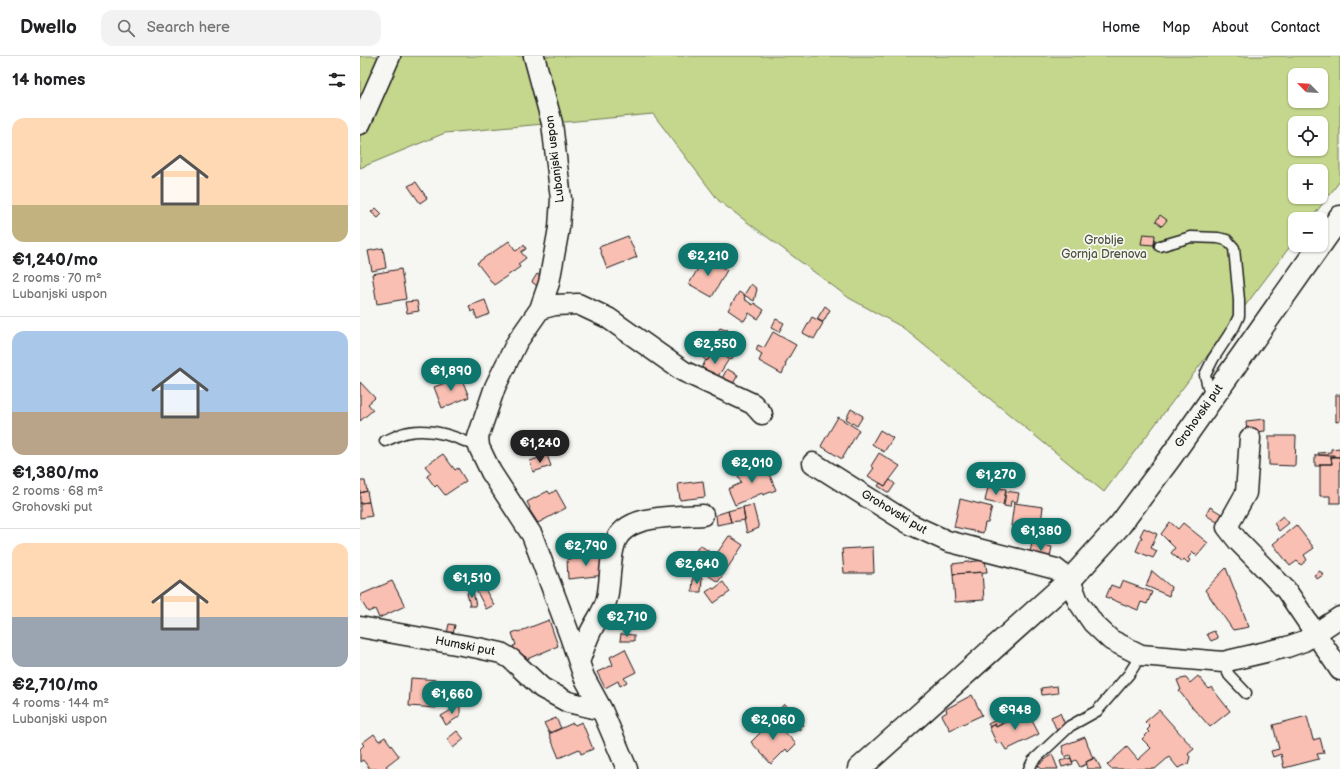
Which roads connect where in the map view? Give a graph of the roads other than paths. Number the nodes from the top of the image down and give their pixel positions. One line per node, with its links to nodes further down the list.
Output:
1 (390, 56): 3 (street)
2 (534, 56): 8 (street, Lubanjski uspon)
3 (360, 124)
4 (1340, 217): 5 (main road, Grohovski put)
5 (1328, 234)
6 (1160, 246): 9 (lane)
7 (1315, 252): 9 (main road, Grohovski put)
8 (540, 309): 10 (street); 13 (street, Lubanjski uspon)
9 (1211, 399): 16 (main road, Grohovski put)
10 (762, 414)
11 (1250, 438): 19 (street)
12 (385, 441): 13 (lane)
13 (479, 447): 21 (street)
14 (813, 463): 16 (street, Grohovski put)
15 (703, 515): 21 (street)
16 (1070, 580): 20 (street); 27 (main road, Grohovski put)
17 (1340, 617): 19 (street)
18 (360, 627): 25 (street, Humski put)
19 (1315, 634): 22 (street); 23 (street)
20 (1141, 655): 22 (street); 28 (lane)
21 (579, 662): 25 (street)
22 (1223, 662): 24 (lane)
23 (1340, 670)
24 (1246, 693)
25 (602, 710): 26 (street)
26 (627, 769)
27 (859, 769)
28 (1029, 769)

